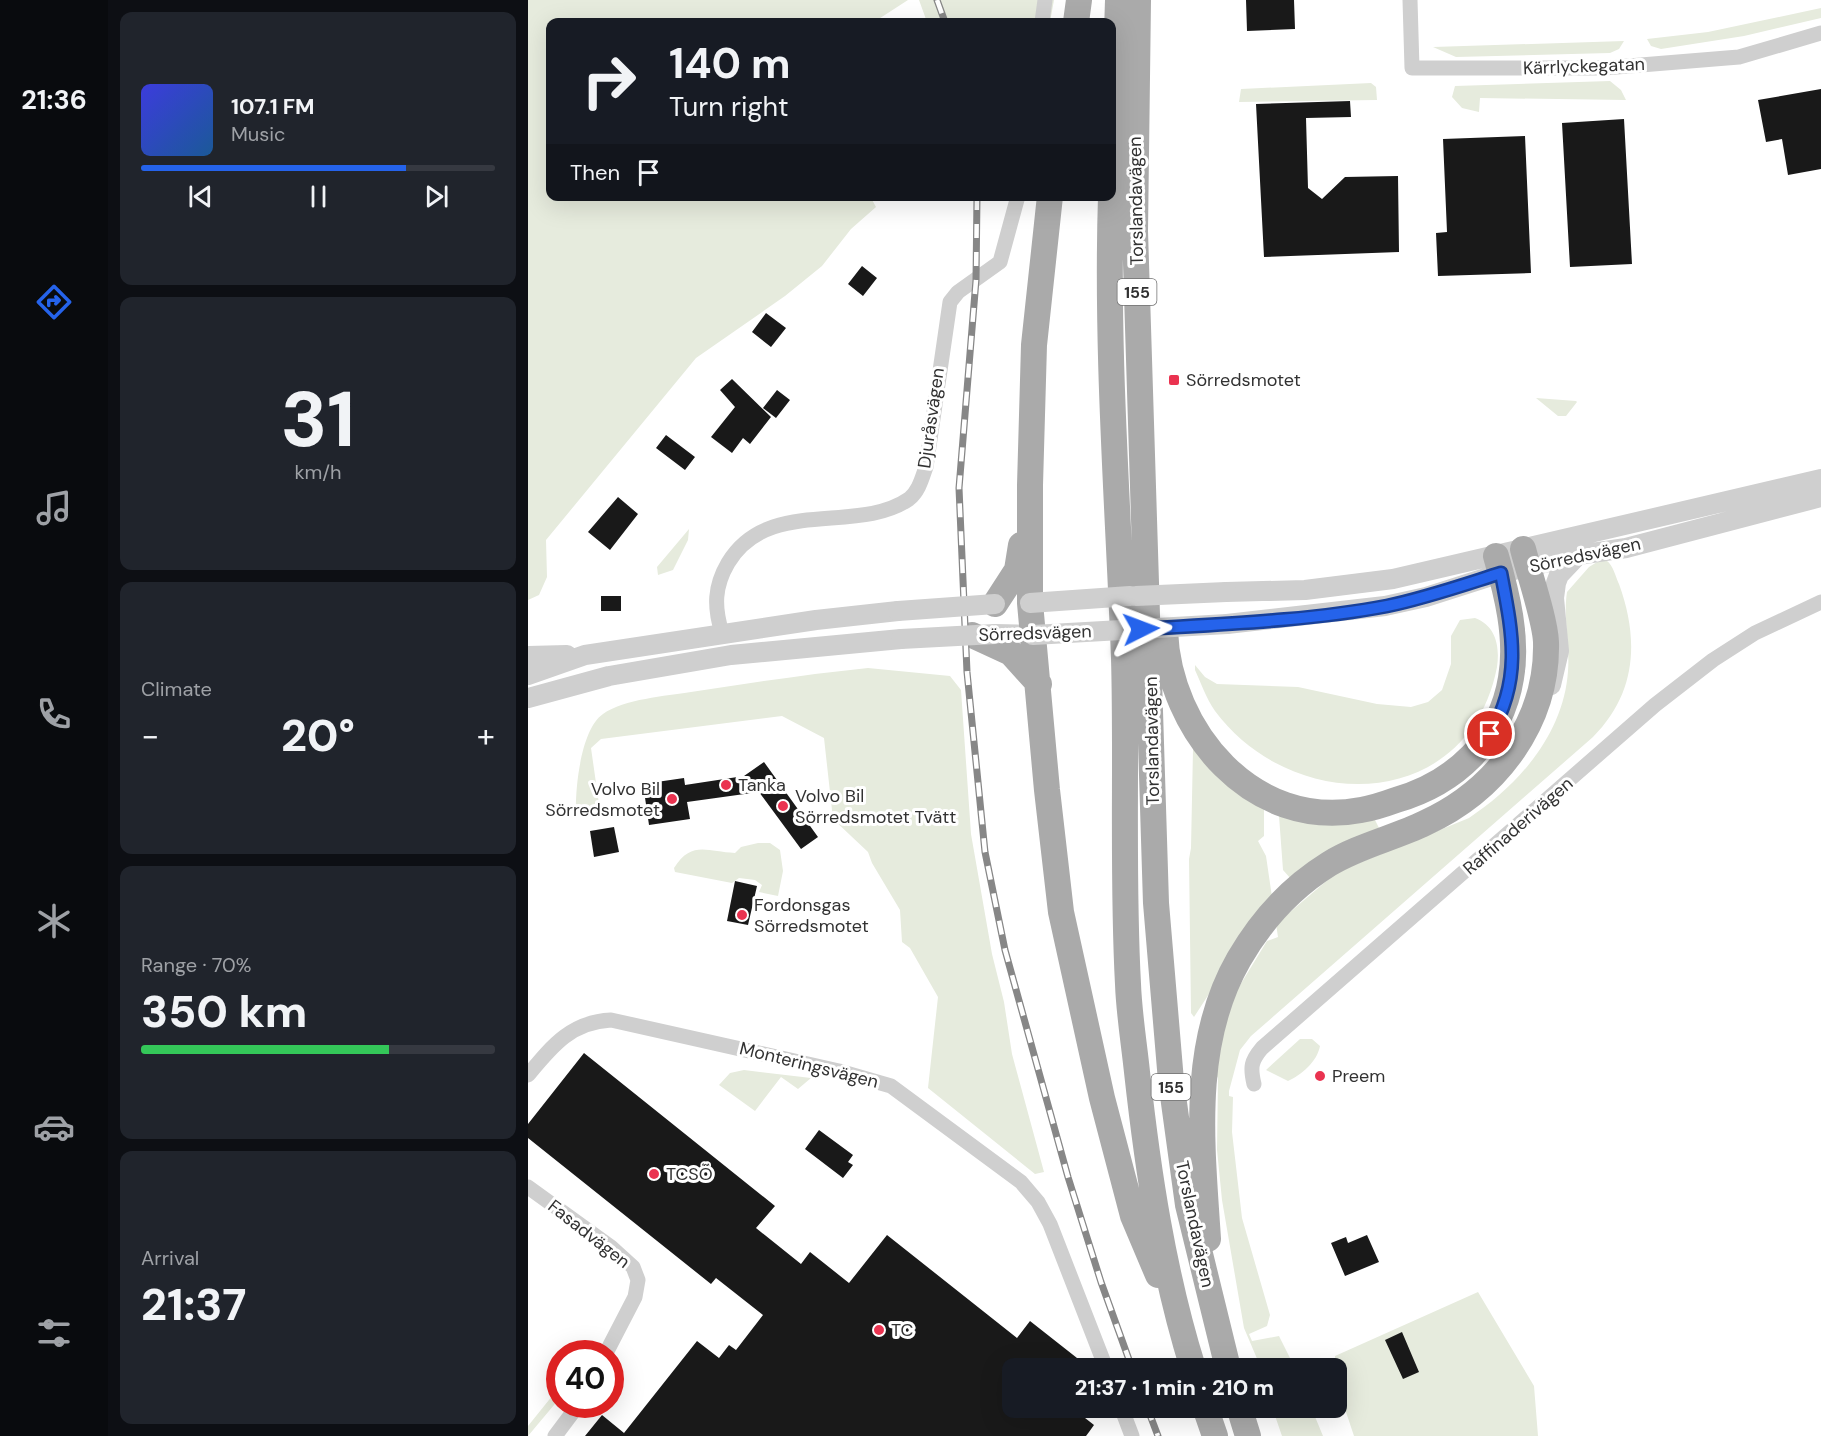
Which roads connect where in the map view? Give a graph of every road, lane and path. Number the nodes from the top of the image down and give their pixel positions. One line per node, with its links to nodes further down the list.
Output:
1 (1045, 0): 6 (street)
2 (1079, 0): 7 (main road)
3 (1118, 0): 10 (main road, Torslandavägen)
4 (1138, 0): 8 (main road, Torslandavägen / 155)
5 (1410, 0): 9 (street, Kärrlyckegatan)
6 (1043, 18)
7 (1077, 18)
8 (1136, 27): 19 (main road); 35 (main road, Torslandavägen / 155)
9 (1821, 33)
10 (1116, 64)
11 (1017, 201): 23 (street, Djuråsvägen)
12 (1049, 201): 15 (main road)
13 (1111, 201): 36 (main road, Torslandavägen / 155)
14 (1821, 479): 18 (street, Sörredsvägen)
15 (1030, 485): 21 (main road); 22 (main road)
16 (1821, 497): 17 (street, Sörredsvägen)
17 (1578, 555): 18 (street, Sörredsvägen); 31 (street)
18 (1526, 558): 19 (street, Sörredsvägen); 31 (main road)
19 (1499, 565): 21 (street, Sörredsvägen, bridge); 25 (street, Sörredsvägen, bridge)
20 (1821, 602): 33 (street, Raffinaderivägen)
21 (1030, 603): 22 (street, Sörredsvägen); 25 (main road)
22 (995, 604): 23 (street, Sörredsvägen, bridge)
23 (722, 633): 26 (street, Sörredsvägen)
24 (972, 635): 25 (street, Sörredsvägen, bridge); 29 (main road); 30 (street, Sörredsvägen, bridge)
25 (1032, 635): 29 (main road)
26 (585, 655): 27 (street, Sörredsvägen); 28 (street, Sörredsvägen)
27 (528, 656)
28 (528, 675)
29 (1039, 684): 36 (main road)
30 (528, 698)
31 (1538, 702): 35 (main road)
32 (528, 1075): 38 (street, Monteringsvägen)
33 (1254, 1084)
34 (528, 1187): 37 (street, Fasadvägen)
35 (1212, 1305): 40 (main road, Torslandavägen / 155)
36 (1178, 1319): 39 (main road, Torslandavägen / 155)
37 (613, 1340)
38 (1102, 1358)
39 (1190, 1358)
40 (1225, 1358)
41 (568, 1418): 45 (street)
42 (1125, 1418): 46 (street)
43 (1209, 1418): 47 (main road)
44 (1242, 1418): 48 (main road)
45 (555, 1436)
46 (1132, 1436)
47 (1215, 1436)
48 (1248, 1436)

